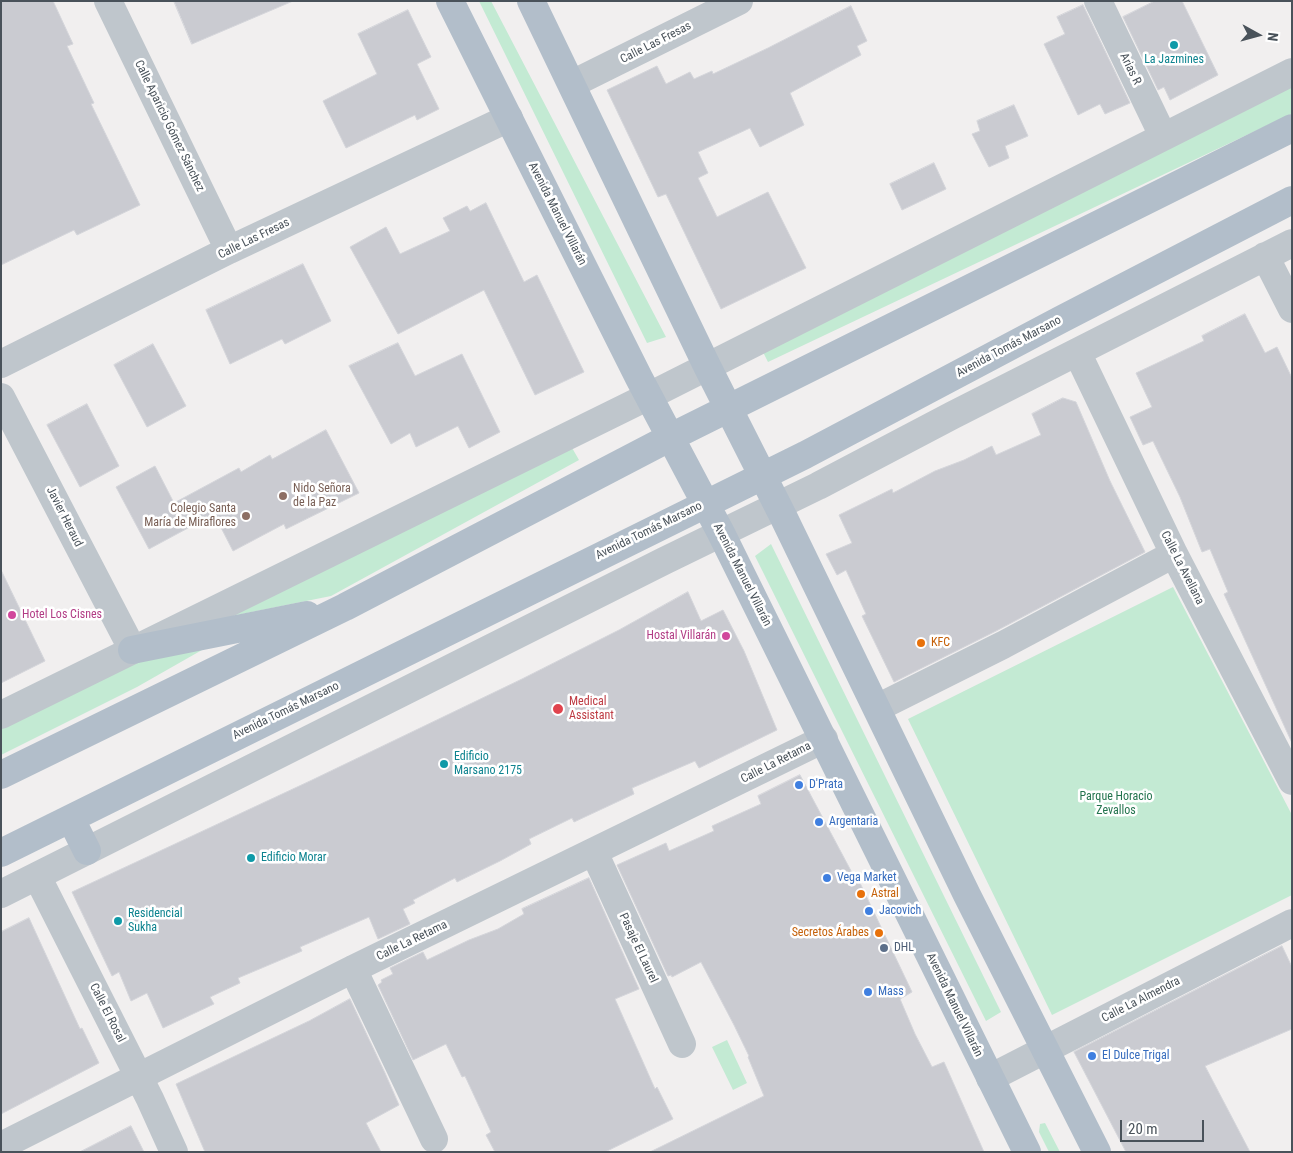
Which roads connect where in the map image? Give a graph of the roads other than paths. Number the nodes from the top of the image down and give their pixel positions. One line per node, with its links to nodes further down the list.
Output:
1 (108, 1): 13 (street, Calle Aparicio Gómez Sánchez)
2 (450, 1): 8 (main road, Avenida Manuel Villarán)
3 (531, 1): 7 (main road)
4 (739, 1): 7 (street, Calle Las Fresas)
5 (1098, 1): 10 (street, Arias R)
6 (1292, 72): 10 (street)
7 (572, 84): 18 (main road)
8 (509, 118): 13 (street, Calle Las Fresas); 19 (main road, Avenida Manuel Villarán)
9 (1292, 128): 21 (main road)
10 (1162, 136): 18 (street)
11 (1292, 200): 23 (main road, Avenida Tomás Marsano)
12 (1292, 243): 14 (street)
13 (230, 250): 17 (street, Calle Las Fresas)
14 (1265, 256): 15 (street); 16 (street)
15 (1292, 309)
16 (1077, 352): 25 (street); 27 (street, Calle La Avellana)
17 (1, 364)
18 (707, 366): 19 (street); 21 (main road)
19 (649, 396): 22 (main road, Avenida Manuel Villarán); 29 (street)
20 (1, 397): 29 (street, Javier Heraud)
21 (728, 408): 22 (main road); 23 (main road)
22 (671, 437): 24 (main road, Avenida Manuel Villarán); 28 (main road)
23 (762, 476): 24 (main road, Avenida Tomás Marsano); 25 (main road)
24 (706, 503): 26 (main road, Avenida Manuel Villarán); 35 (main road, Avenida Tomás Marsano)
25 (777, 505): 26 (street); 30 (main road)
26 (721, 533): 32 (main road, Avenida Manuel Villarán); 36 (street)
27 (1174, 554): 30 (street); 34 (street, Calle La Avellana)
28 (345, 607): 29 (main road); 33 (main road)
29 (129, 644): 31 (street)
30 (877, 708): 44 (main road)
31 (1, 715)
32 (824, 739): 37 (street, Calle La Retama); 46 (main road, Avenida Manuel Villarán)
33 (1, 775)
34 (1292, 781)
35 (71, 819): 36 (main road); 38 (main road, Avenida Tomás Marsano)
36 (87, 850): 39 (street)
37 (594, 852): 42 (street, Calle La Retama); 43 (street, Pasaje El Laurel)
38 (1, 853)
39 (38, 876): 40 (street); 45 (street, Calle El Rosal)
40 (1, 894)
41 (1292, 923): 44 (street, Calle La Almendra)
42 (353, 969): 45 (street, Calle La Retama); 47 (street)
43 (682, 1044)
44 (1045, 1049): 46 (street, Calle La Almendra); 51 (main road)
45 (139, 1078): 48 (street, Calle La Retama); 49 (street, Calle El Rosal)
46 (990, 1078): 50 (main road, Avenida Manuel Villarán)
47 (434, 1139)
48 (1, 1146)
49 (174, 1152)
50 (1027, 1152)
51 (1097, 1152)

